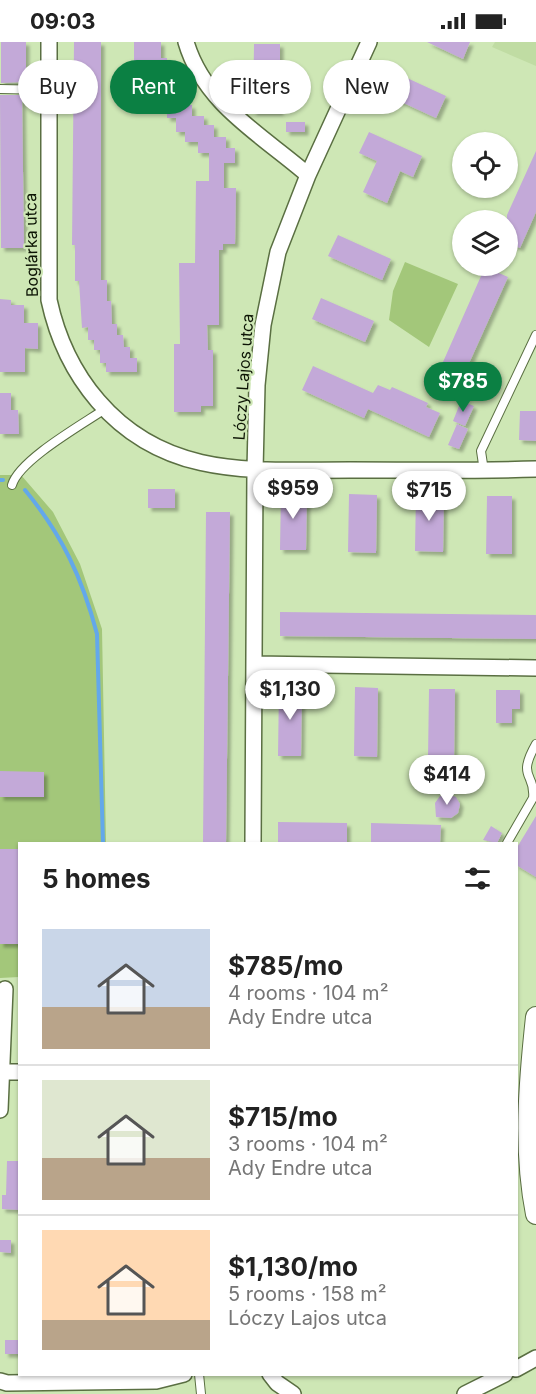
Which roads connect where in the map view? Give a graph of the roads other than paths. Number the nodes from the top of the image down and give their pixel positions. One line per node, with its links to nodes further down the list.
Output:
1 (49, 42): 4 (street, Boglárka utca)
2 (186, 42): 8 (street)
3 (369, 42): 8 (street, Lóczy Lajos utca)
4 (49, 60)
5 (0, 89): 6 (lane)
6 (18, 89)
7 (49, 114): 10 (street, Boglárka utca)
8 (308, 175): 11 (street, Lóczy Lajos utca)
9 (536, 335): 13 (lane)
10 (105, 409): 11 (street, Boglárka utca); 14 (lane)
11 (255, 470): 13 (street, Boglárka utca); 15 (street, Lóczy Lajos utca)
12 (536, 470): 13 (street, Boglárka utca)
13 (484, 471)
14 (12, 485)
15 (254, 664): 16 (street); 18 (street, Lóczy Lajos utca)
16 (536, 668)
17 (536, 744): 19 (lane)
18 (253, 842)
19 (508, 842)
20 (4, 989): 22 (street)
21 (536, 1017): 24 (street)
22 (2, 1072): 23 (street); 25 (street)
23 (18, 1072)
24 (532, 1085): 26 (street)
25 (0, 1110)
26 (536, 1214)
27 (536, 1358): 28 (street)
28 (518, 1368)
29 (178, 1376): 33 (street)
30 (199, 1376): 34 (lane)
31 (272, 1376): 35 (street)
32 (497, 1376): 36 (street)
33 (0, 1381)
34 (201, 1394)
35 (293, 1394)
36 (467, 1394)

